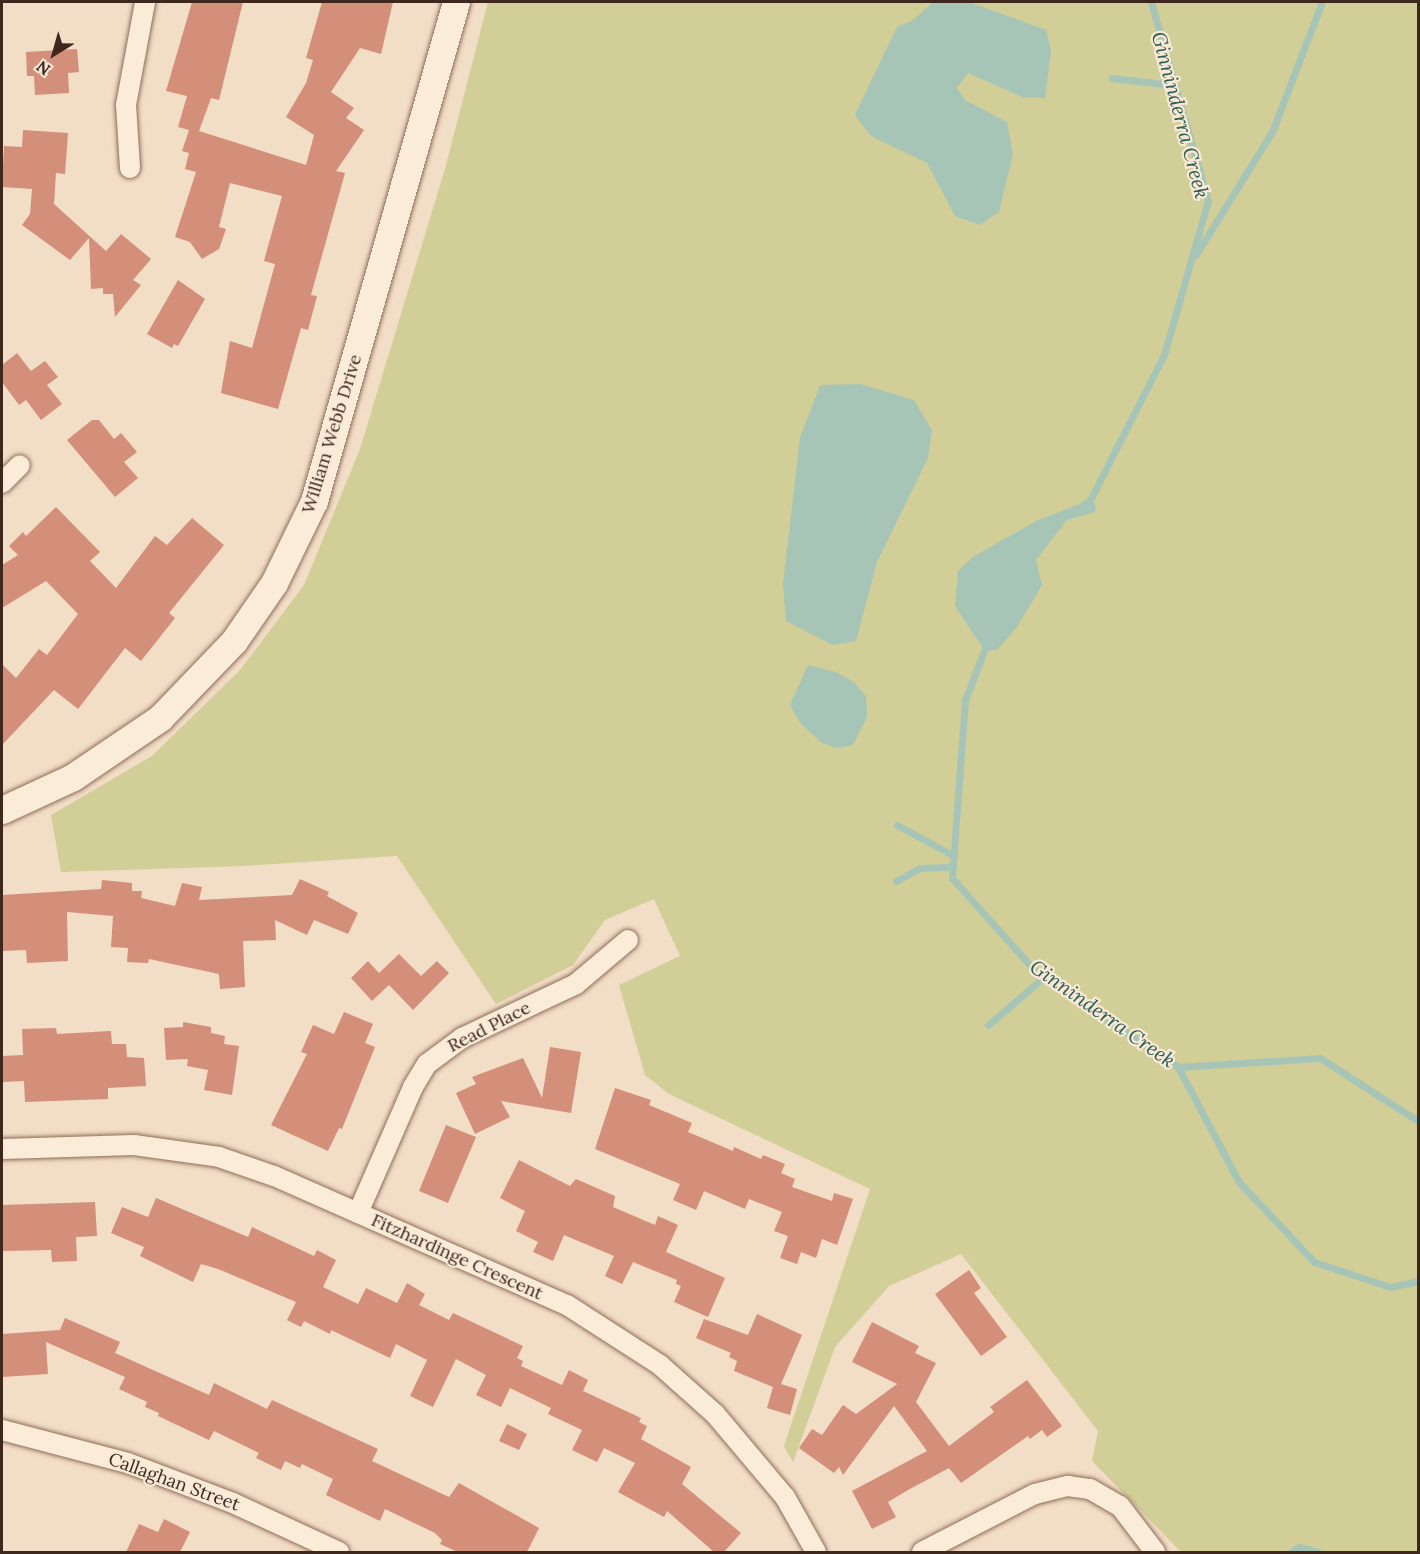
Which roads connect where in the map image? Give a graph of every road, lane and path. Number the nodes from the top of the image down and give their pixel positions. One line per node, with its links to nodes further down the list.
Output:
1 (146, 2): 3 (street)
2 (456, 2): 6 (main road, William Webb Drive)
3 (130, 168)
4 (20, 465): 5 (street)
5 (2, 483)
6 (2, 810)
7 (628, 940): 9 (street, Read Place)
8 (2, 1149): 9 (street, Fitzhardinge Crescent)
9 (358, 1213): 12 (street, Fitzhardinge Crescent)
10 (2, 1430): 11 (street, Callaghan Street)
11 (339, 1552)
12 (816, 1552)
13 (922, 1552): 14 (street)
14 (1155, 1552)

